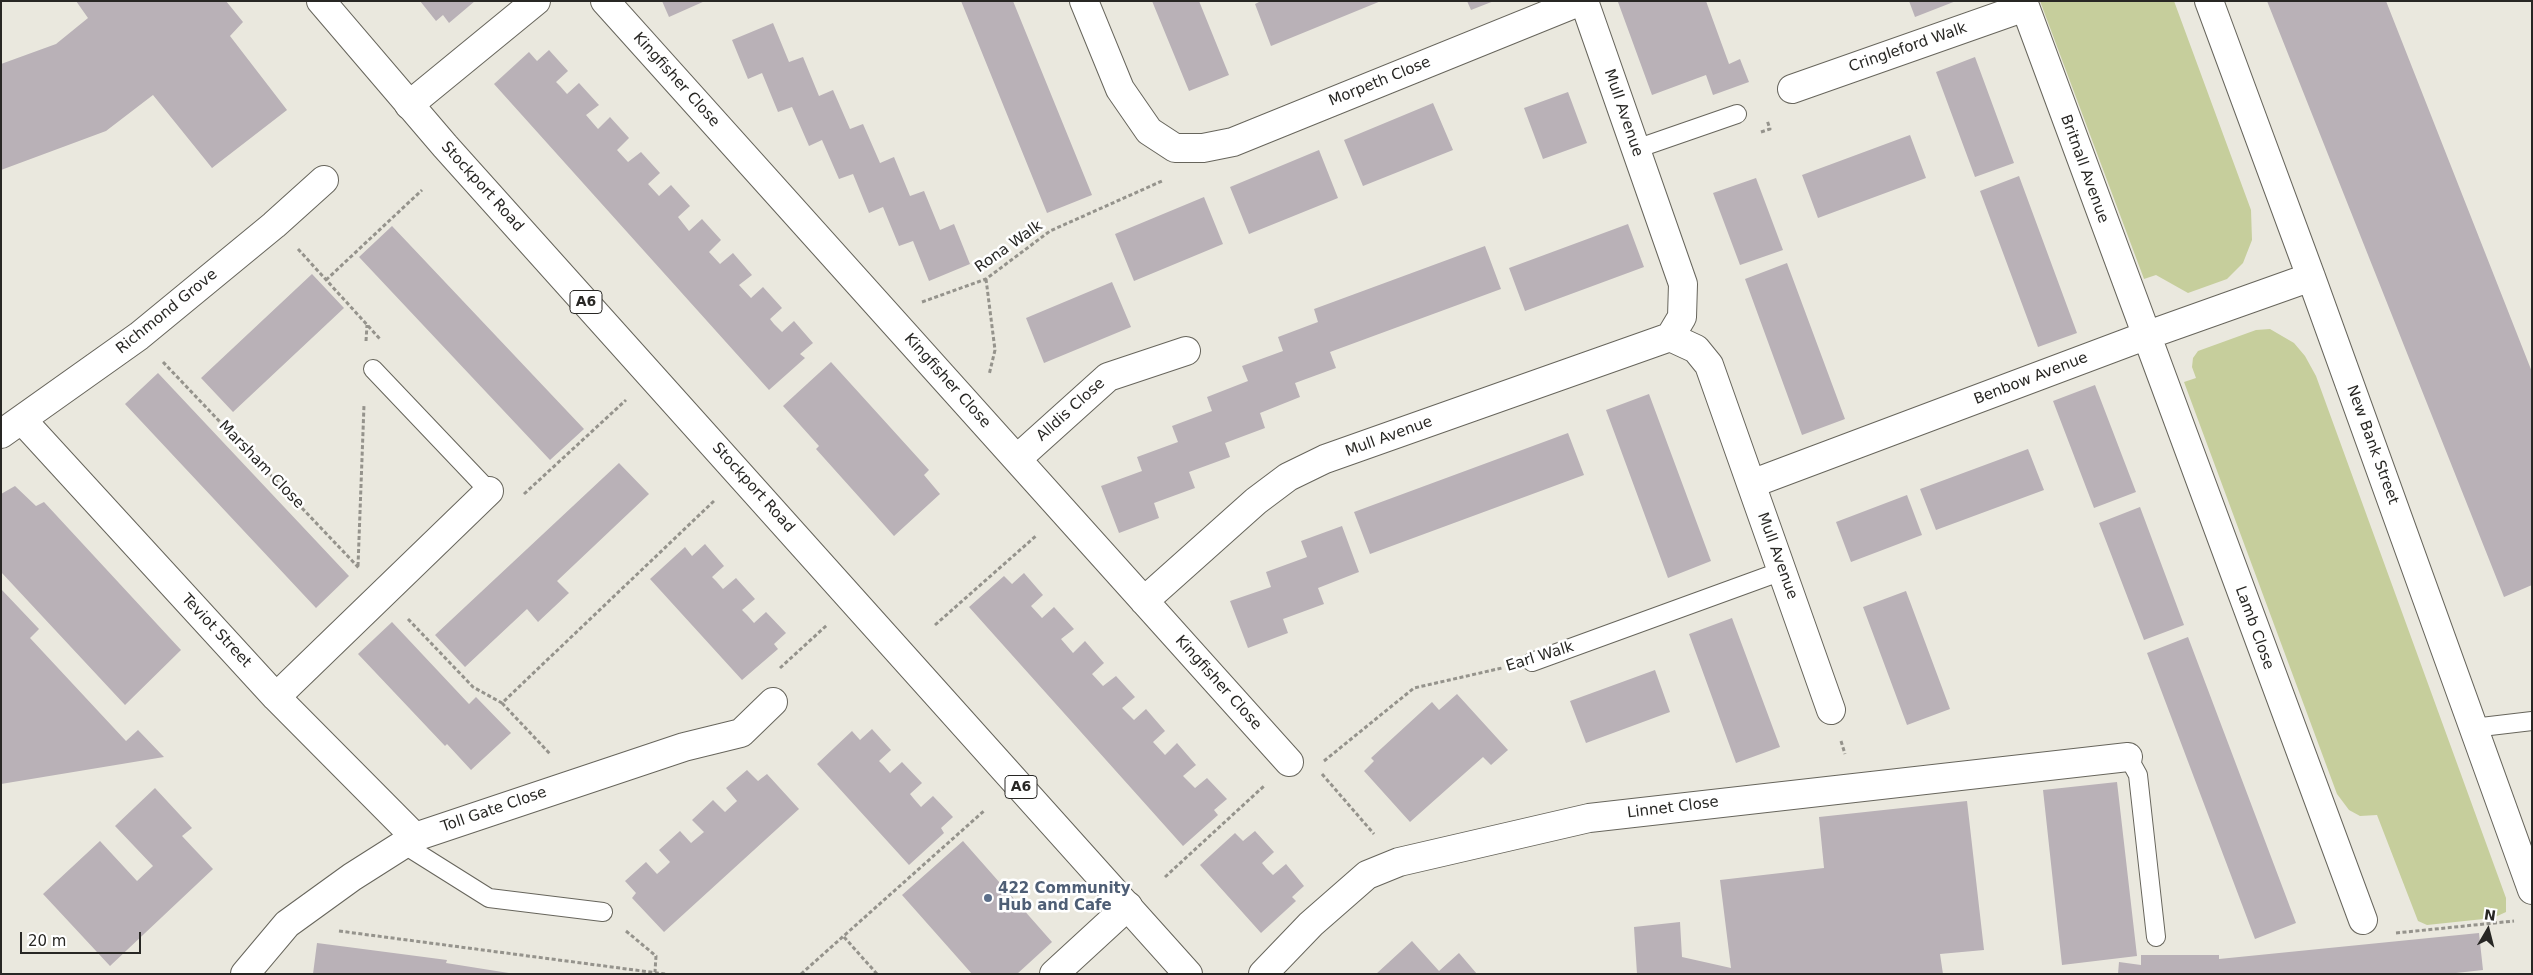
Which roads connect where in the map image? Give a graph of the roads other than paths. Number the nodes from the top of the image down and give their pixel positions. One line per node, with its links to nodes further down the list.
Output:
1 (321, 1): 9 (main road, Stockport Road / A6)
2 (536, 1): 9 (main road)
3 (605, 1): 19 (main road, Kingfisher Close)
4 (1084, 1): 5 (main road, Morpeth Close)
5 (1583, 1): 11 (main road, Mull Avenue)
6 (2209, 1): 13 (main road, New Bank Street)
7 (2024, 4): 8 (main road, Cringleford Walk); 14 (main road, Britnall Avenue)
8 (1792, 89)
9 (409, 105): 34 (main road, Stockport Road / A6)
10 (1737, 114): 11 (lane)
11 (1636, 149): 15 (main road, Mull Avenue)
12 (324, 180): 18 (main road, Richmond Grove)
13 (2311, 277): 14 (main road, Benbow Avenue); 29 (main road, New Bank Street)
14 (2145, 336): 20 (main road, Benbow Avenue); 36 (main road, Lamb Close)
15 (1670, 337): 20 (main road, Mull Avenue); 23 (main road, Mull Avenue)
16 (1186, 351): 19 (main road, Alldis Close)
17 (373, 369): 21 (lane)
18 (12, 427): 25 (main road, Teviot Street)
19 (1018, 458): 23 (main road, Kingfisher Close)
20 (1751, 484): 22 (main road, Mull Avenue)
21 (489, 491): 25 (main road)
22 (1782, 571): 24 (lane, Earl Walk); 27 (main road, Mull Avenue)
23 (1144, 602): 31 (main road, Kingfisher Close)
24 (1532, 662)
25 (276, 696): 32 (main road, Teviot Street)
26 (773, 702): 32 (main road, Toll Gate Close)
27 (1831, 710)
28 (2532, 721): 29 (lane)
29 (2473, 728): 33 (main road, New Bank Street)
30 (2128, 757): 37 (lane); 41 (main road, Linnet Close)
31 (1289, 762)
32 (409, 841): 35 (lane); 38 (main road, Toll Gate Close)
33 (2532, 890)
34 (1128, 906): 39 (main road); 40 (main road, Stockport Road / A6)
35 (603, 912)
36 (2363, 920)
37 (2156, 937)
38 (245, 974)
39 (1054, 974)
40 (1188, 974)
41 (1263, 974)

